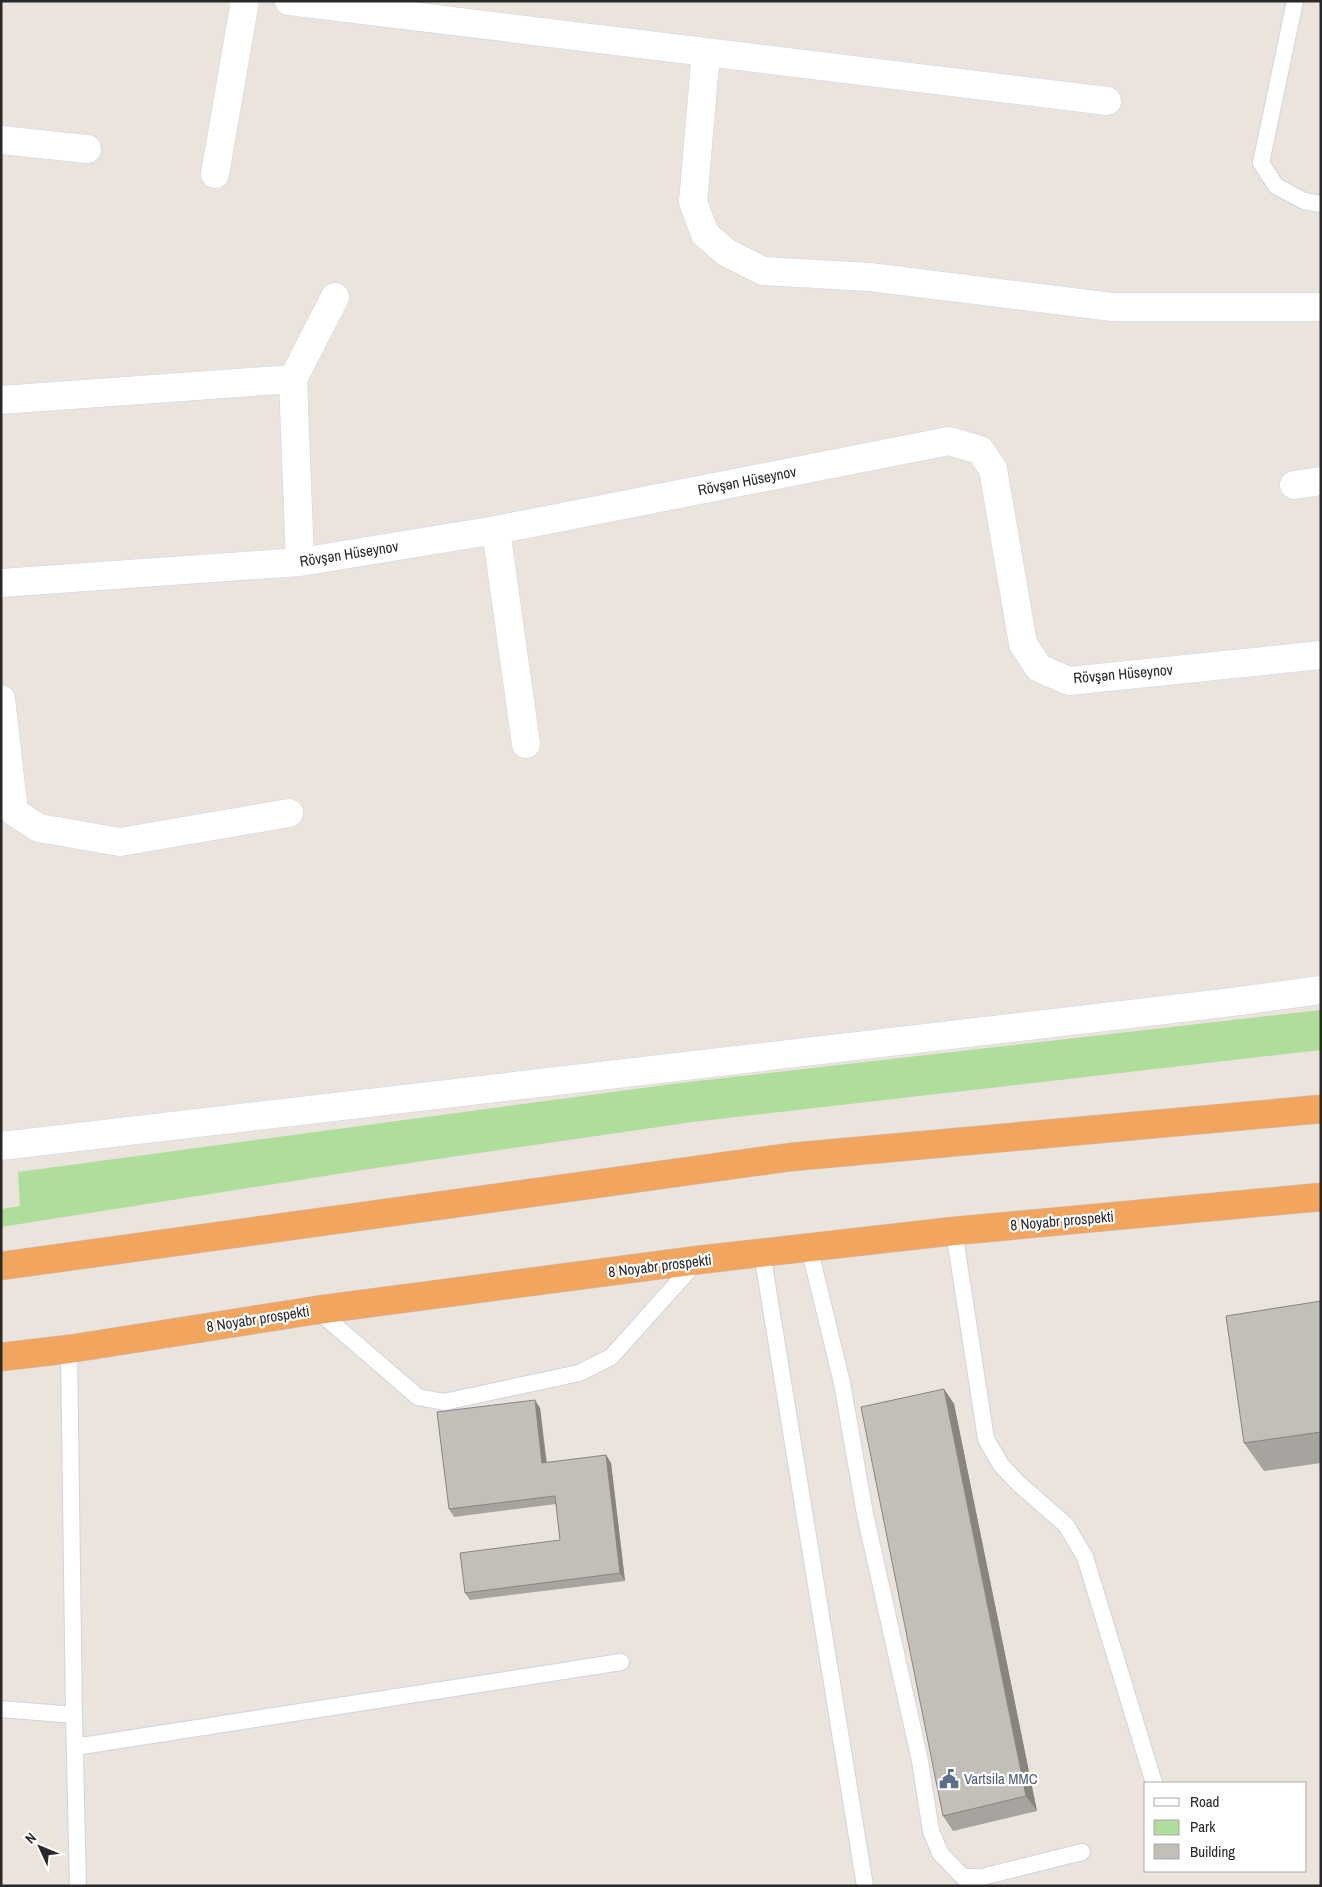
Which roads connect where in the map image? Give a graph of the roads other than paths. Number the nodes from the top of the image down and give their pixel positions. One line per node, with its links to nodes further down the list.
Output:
1 (245, 1): 8 (street)
2 (289, 1): 4 (street)
3 (1295, 1): 9 (lane)
4 (706, 52): 5 (street); 11 (street)
5 (1107, 101)
6 (1, 140): 7 (street)
7 (87, 149)
8 (215, 174)
9 (1321, 204)
10 (335, 297): 12 (street)
11 (1321, 307)
12 (292, 379): 13 (street); 17 (street)
13 (1, 400)
14 (1321, 481): 15 (street)
15 (1294, 485)
16 (496, 530): 17 (street, Rövşən Hüseynov); 19 (street, Rövşən Hüseynov); 21 (street)
17 (300, 562): 18 (street, Rövşən Hüseynov)
18 (1, 583)
19 (1321, 655)
20 (1, 699): 22 (street)
21 (526, 744)
22 (289, 813)
23 (1321, 990): 25 (street)
24 (1321, 1109): 31 (highway)
25 (1, 1146)
26 (1321, 1198): 27 (highway, 8 Noyabr prospekti)
27 (954, 1231): 28 (highway, 8 Noyabr prospekti); 39 (lane)
28 (809, 1247): 29 (highway, 8 Noyabr prospekti); 40 (lane)
29 (762, 1253): 30 (highway, 8 Noyabr prospekti); 42 (lane)
30 (698, 1260): 32 (highway, 8 Noyabr prospekti); 32 (lane)
31 (1, 1266)
32 (317, 1310): 33 (highway, 8 Noyabr prospekti)
33 (69, 1349): 34 (highway, 8 Noyabr prospekti); 37 (lane)
34 (1, 1357)
35 (621, 1662): 38 (lane)
36 (1, 1709): 37 (lane)
37 (74, 1715): 38 (lane)
38 (75, 1748): 41 (lane)
39 (1154, 1782)
40 (1082, 1852)
41 (78, 1886)
42 (865, 1886)

